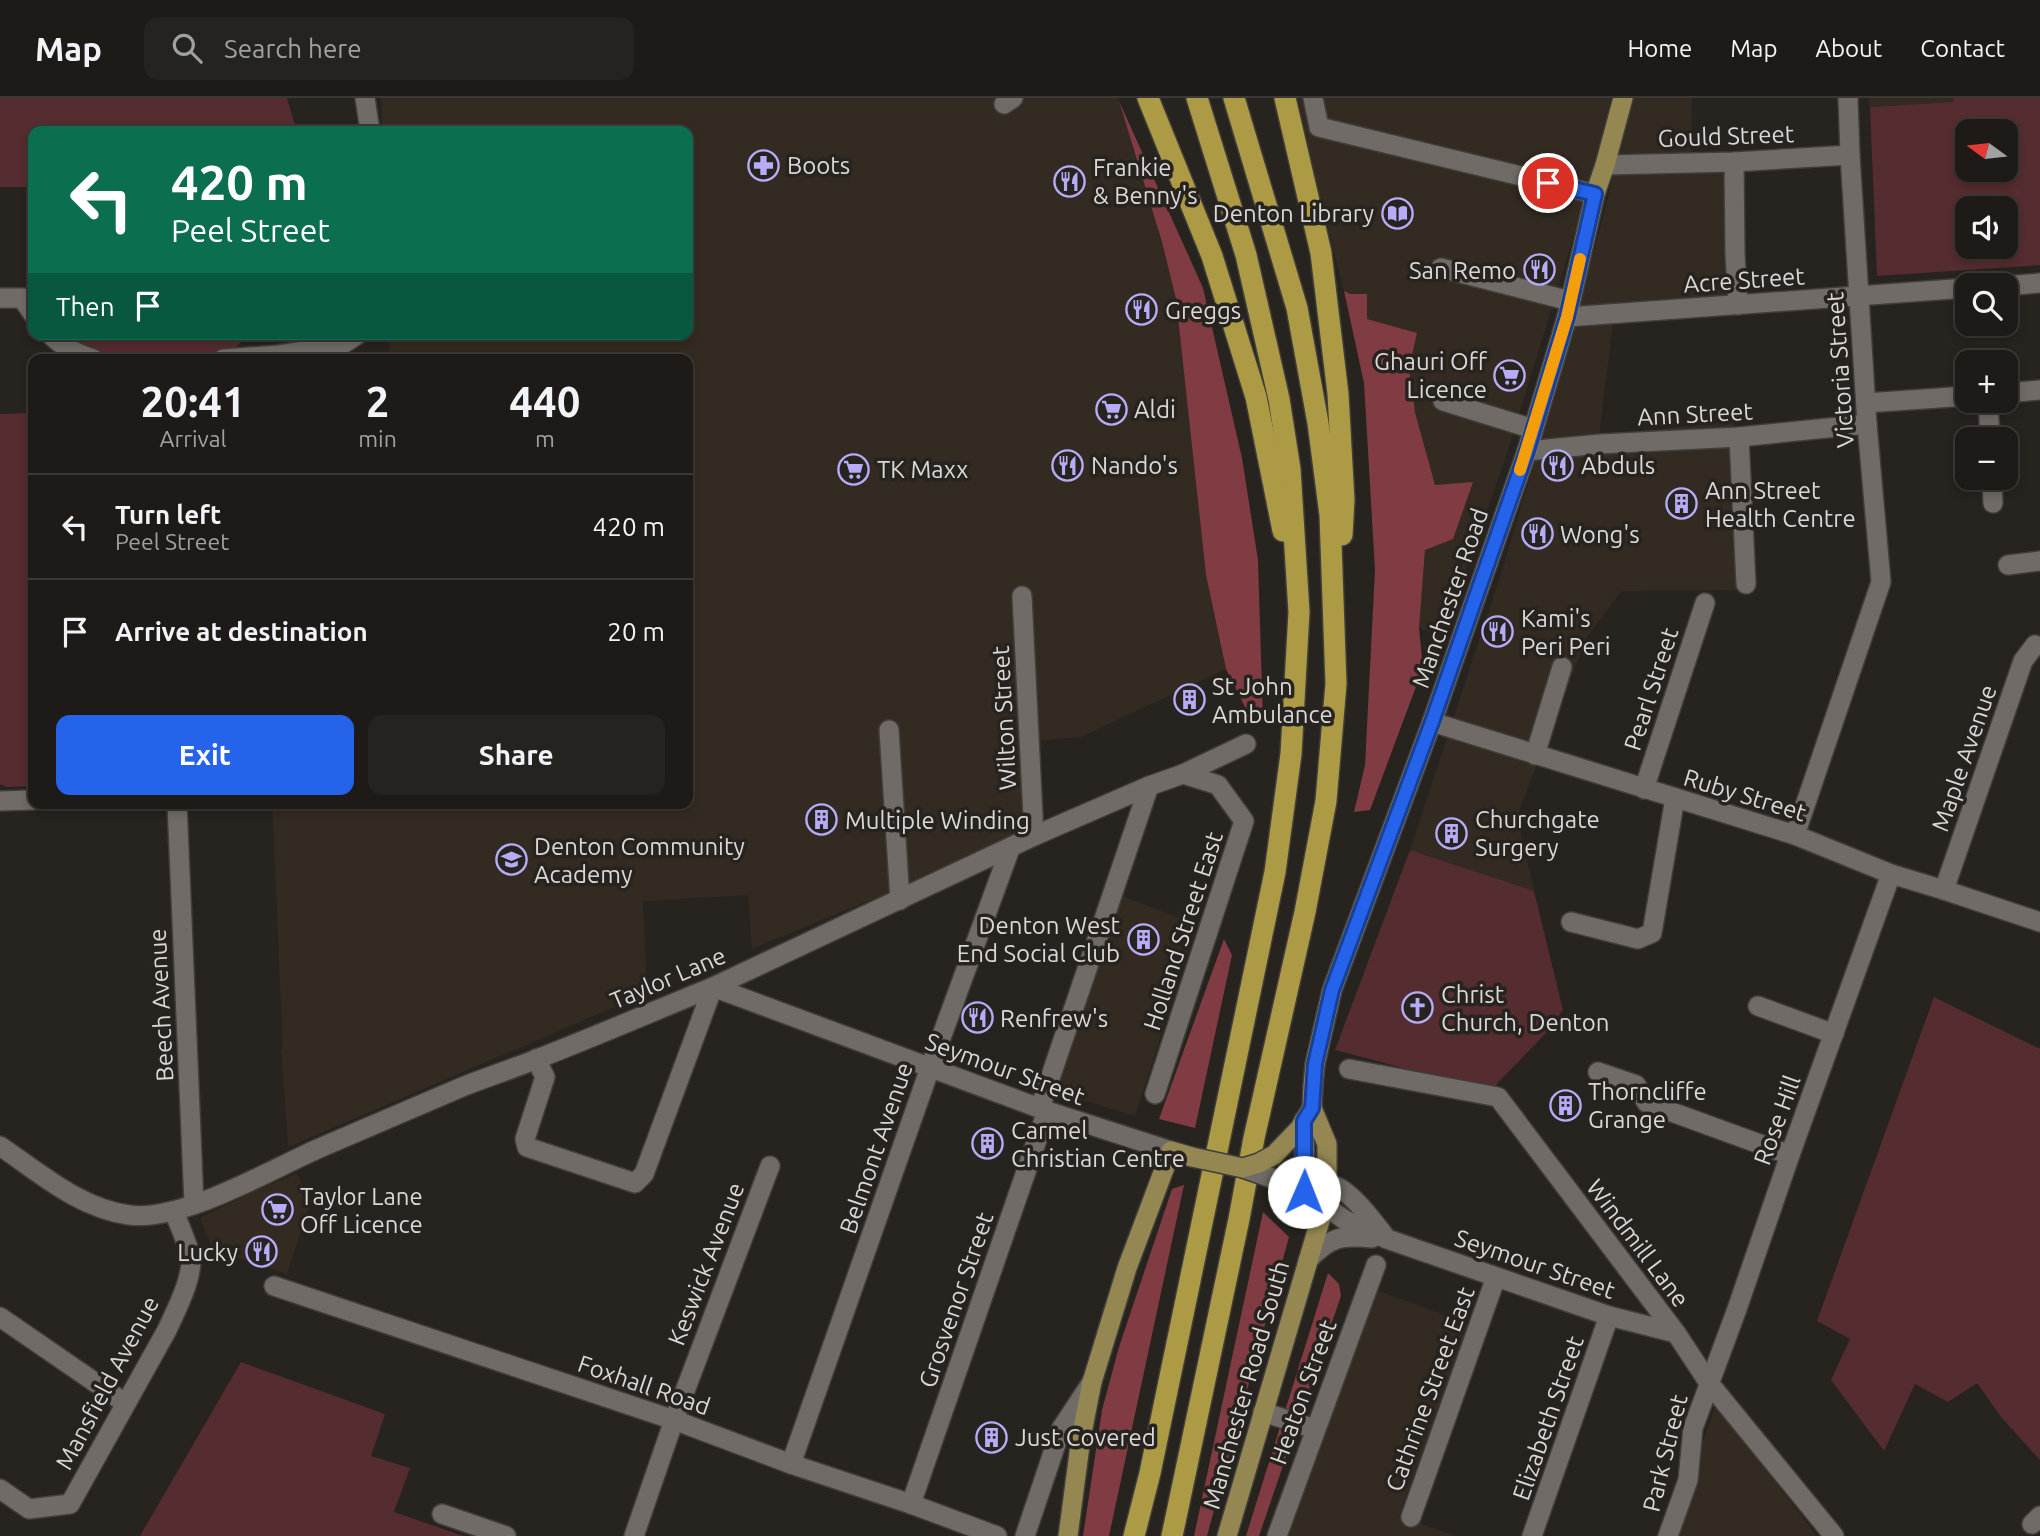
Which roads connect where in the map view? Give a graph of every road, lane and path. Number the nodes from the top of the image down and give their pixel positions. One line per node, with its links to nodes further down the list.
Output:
1 (365, 98): 9 (street)
2 (1149, 98): 43 (highway)
3 (1197, 98): 43 (highway)
4 (1234, 98): 44 (highway)
5 (1285, 98): 44 (highway)
6 (1313, 98): 13 (street)
7 (1622, 98): 12 (main road, Manchester Road)
8 (1848, 98): 10 (street, Victoria Street)
9 (369, 126)
10 (1850, 155): 11 (street, Gould Street); 18 (street, Victoria Street)
11 (1734, 162): 12 (street, Gould Street); 20 (street)
12 (1605, 165): 13 (main road, Manchester Road)
13 (1595, 194): 22 (main road, Manchester Road)
14 (1441, 268): 22 (street, Acre Street)
15 (2040, 283): 16 (street)
16 (2018, 285)
17 (1955, 289): 18 (street, Acre Street)
18 (1859, 296): 20 (street, Acre Street); 31 (street, Victoria Street)
19 (0, 298): 21 (street)
20 (1738, 305): 22 (street, Acre Street)
21 (28, 307)
22 (1568, 309): 33 (main road, Manchester Road)
23 (55, 340): 25 (street)
24 (350, 340): 26 (street)
25 (79, 354)
26 (285, 354)
27 (2040, 390): 28 (street)
28 (2018, 392)
29 (1955, 397): 31 (street)
30 (1443, 401): 33 (street)
31 (1866, 403): 32 (street, Victoria Street)
32 (1867, 424): 34 (street, Ann Street); 58 (street, Victoria Street)
33 (1533, 429): 35 (main road, Manchester Road)
34 (1739, 437): 35 (street, Ann Street); 40 (street)
35 (1527, 451): 47 (main road, Manchester Road)
36 (1992, 490): 37 (street)
37 (1993, 503)
38 (2040, 561): 39 (street)
39 (2008, 565)
40 (1746, 584)
41 (1022, 596): 59 (street, Wilton Street)
42 (1705, 603): 53 (street, Pearl Street)
43 (1299, 612): 110 (highway)
44 (1336, 638): 111 (highway)
45 (2035, 645): 62 (street, Maple Avenue)
46 (1562, 667): 50 (street)
47 (1432, 722): 50 (street, Ruby Street); 75 (main road, Manchester Road)
48 (889, 730): 63 (street)
49 (1246, 744): 51 (street, Taylor Lane)
50 (1535, 755): 53 (street, Ruby Street)
51 (1183, 774): 52 (street, Taylor Lane); 73 (street, Holland Street East)
52 (1150, 786): 59 (street, Taylor Lane); 74 (street, Grosvenor Street)
53 (1644, 789): 54 (street, Ruby Street)
54 (1675, 798): 58 (street, Ruby Street); 64 (street)
55 (28, 800): 56 (street)
56 (0, 801)
57 (177, 809): 83 (street, Beech Avenue)
58 (1795, 835): 61 (street, Ruby Street)
59 (1034, 836): 60 (street, Taylor Lane)
60 (1010, 849): 63 (street, Taylor Lane); 70 (street, Belmont Avenue)
61 (1891, 874): 62 (street, Ruby Street); 68 (street, Rose Hill)
62 (1944, 890): 65 (street, Ruby Street)
63 (900, 900): 66 (street, Taylor Lane)
64 (1571, 922)
65 (2040, 922)
66 (713, 987): 69 (street, Taylor Lane); 69 (street); 70 (street, Seymour Street)
67 (1758, 1006): 68 (street)
68 (1834, 1034): 78 (street, Rose Hill)
69 (536, 1059): 83 (street, Taylor Lane)
70 (930, 1068): 74 (street, Seymour Street); 100 (street, Belmont Avenue)
71 (1349, 1069): 93 (street, Windmill Lane)
72 (1598, 1072): 78 (street)
73 (1155, 1094)
74 (1043, 1109): 77 (street, Seymour Street); 102 (street, Grosvenor Street)
75 (1308, 1114): 80 (main road, bridge); 81 (main road, Manchester Road); 82 (street, Manchester Road)
76 (0, 1146): 85 (street, Taylor Lane)
77 (1171, 1151): 80 (main road, Seymour Street, bridge); 94 (main road)
78 (1790, 1155): 95 (street, Rose Hill)
79 (769, 1166): 98 (street, Keswick Avenue)
80 (1243, 1168): 82 (street, Seymour Street, bridge)
81 (1326, 1184): 82 (street); 84 (main road, Manchester Road); 86 (street)
82 (1304, 1192): 84 (street, Seymour Street)
83 (194, 1204): 85 (street, Taylor Lane)
84 (1324, 1207): 86 (street, Seymour Street); 87 (main road, Manchester Road South)
85 (174, 1211): 96 (street, Mansfield Avenue)
86 (1387, 1239): 87 (street); 89 (street, Seymour Street)
87 (1308, 1260): 97 (main road, Manchester Road South)
88 (1376, 1265): 99 (street, Heaton Street)
89 (1496, 1277): 92 (street, Seymour Street); 104 (street, Cathrine Street East)
90 (274, 1286): 98 (street, Foxhall Road)
91 (0, 1317): 96 (street)
92 (1609, 1317): 93 (street, Seymour Street); 114 (street, Elizabeth Street)
93 (1676, 1333): 95 (street, Windmill Lane)
94 (1092, 1382): 108 (street); 109 (main road)
95 (1709, 1383): 115 (street, Park Street); 116 (street, Windmill Lane)
96 (125, 1403): 101 (street, Mansfield Avenue)
97 (1263, 1412): 99 (street); 112 (main road, Manchester Road South)
98 (674, 1420): 100 (street, Foxhall Road); 106 (street, Keswick Avenue)
99 (1315, 1429): 113 (street, Heaton Street)
100 (791, 1464): 102 (street, Foxhall Road)
101 (0, 1489)
102 (911, 1504): 107 (street, Foxhall Road)
103 (442, 1514): 105 (street)
104 (1411, 1517)
105 (506, 1536)
106 (634, 1536)
107 (997, 1536)
108 (1026, 1536)
109 (1068, 1536)
110 (1134, 1536)
111 (1172, 1536)
112 (1227, 1536)
113 (1277, 1536)
114 (1532, 1536)
115 (1668, 1536)
116 (1834, 1536)

